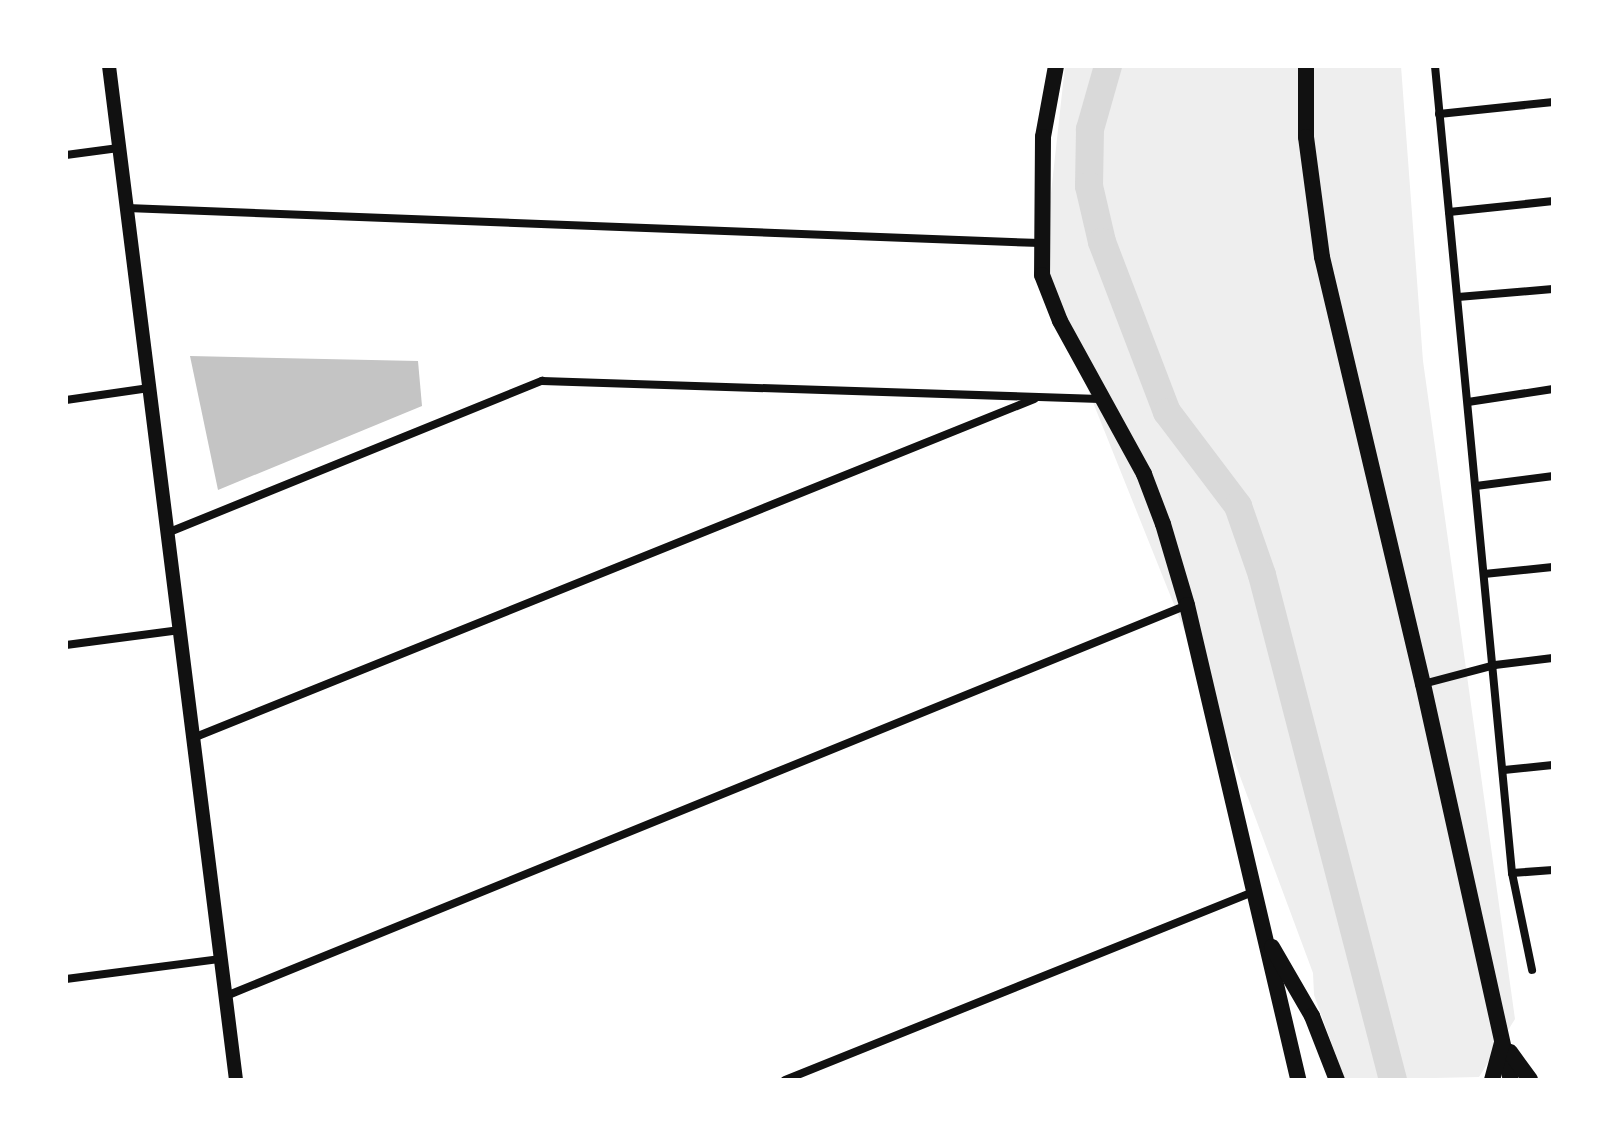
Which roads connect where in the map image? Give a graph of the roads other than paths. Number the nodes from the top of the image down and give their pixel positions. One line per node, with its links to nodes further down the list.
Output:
1 (109, 66): 7 (street)
2 (1056, 66): 12 (main road)
3 (1306, 66): 31 (main road)
4 (1435, 66): 6 (street)
5 (1553, 102): 6 (street)
6 (1439, 114): 11 (street)
7 (119, 148): 8 (street); 10 (street)
8 (66, 155)
9 (1553, 201): 11 (street)
10 (127, 208): 12 (street); 15 (street)
11 (1449, 212): 14 (street)
12 (1040, 243): 18 (main road)
13 (1553, 289): 14 (street)
14 (1458, 297): 20 (street)
15 (149, 388): 19 (street); 23 (street)
16 (1553, 389): 20 (street)
17 (1038, 397): 18 (street); 23 (street); 32 (street)
18 (1100, 399): 26 (main road)
19 (66, 400)
20 (1468, 402): 22 (street)
21 (1553, 476): 22 (street)
22 (1476, 486): 25 (street)
23 (167, 533): 27 (street)
24 (1553, 567): 25 (street)
25 (1484, 574): 30 (street)
26 (1187, 605): 37 (main road); 42 (street)
27 (180, 630): 28 (street); 32 (street)
28 (66, 645)
29 (1553, 658): 30 (street)
30 (1495, 665): 31 (street); 34 (street)
31 (1423, 684): 43 (main road)
32 (193, 738): 39 (street)
33 (1553, 765): 34 (street)
34 (1504, 770): 36 (street)
35 (1553, 870): 36 (street)
36 (1512, 873): 40 (street)
37 (1254, 891): 38 (main road); 45 (street)
38 (1263, 931): 46 (main road); 47 (main road)
39 (221, 959): 41 (street); 42 (street)
40 (1532, 970)
41 (66, 979)
42 (226, 996): 44 (street)
43 (1503, 1041): 48 (main road); 49 (main road); 50 (main road)
44 (236, 1080)
45 (785, 1080)
46 (1298, 1080)
47 (1337, 1080)
48 (1492, 1080)
49 (1511, 1080)
50 (1530, 1080)

